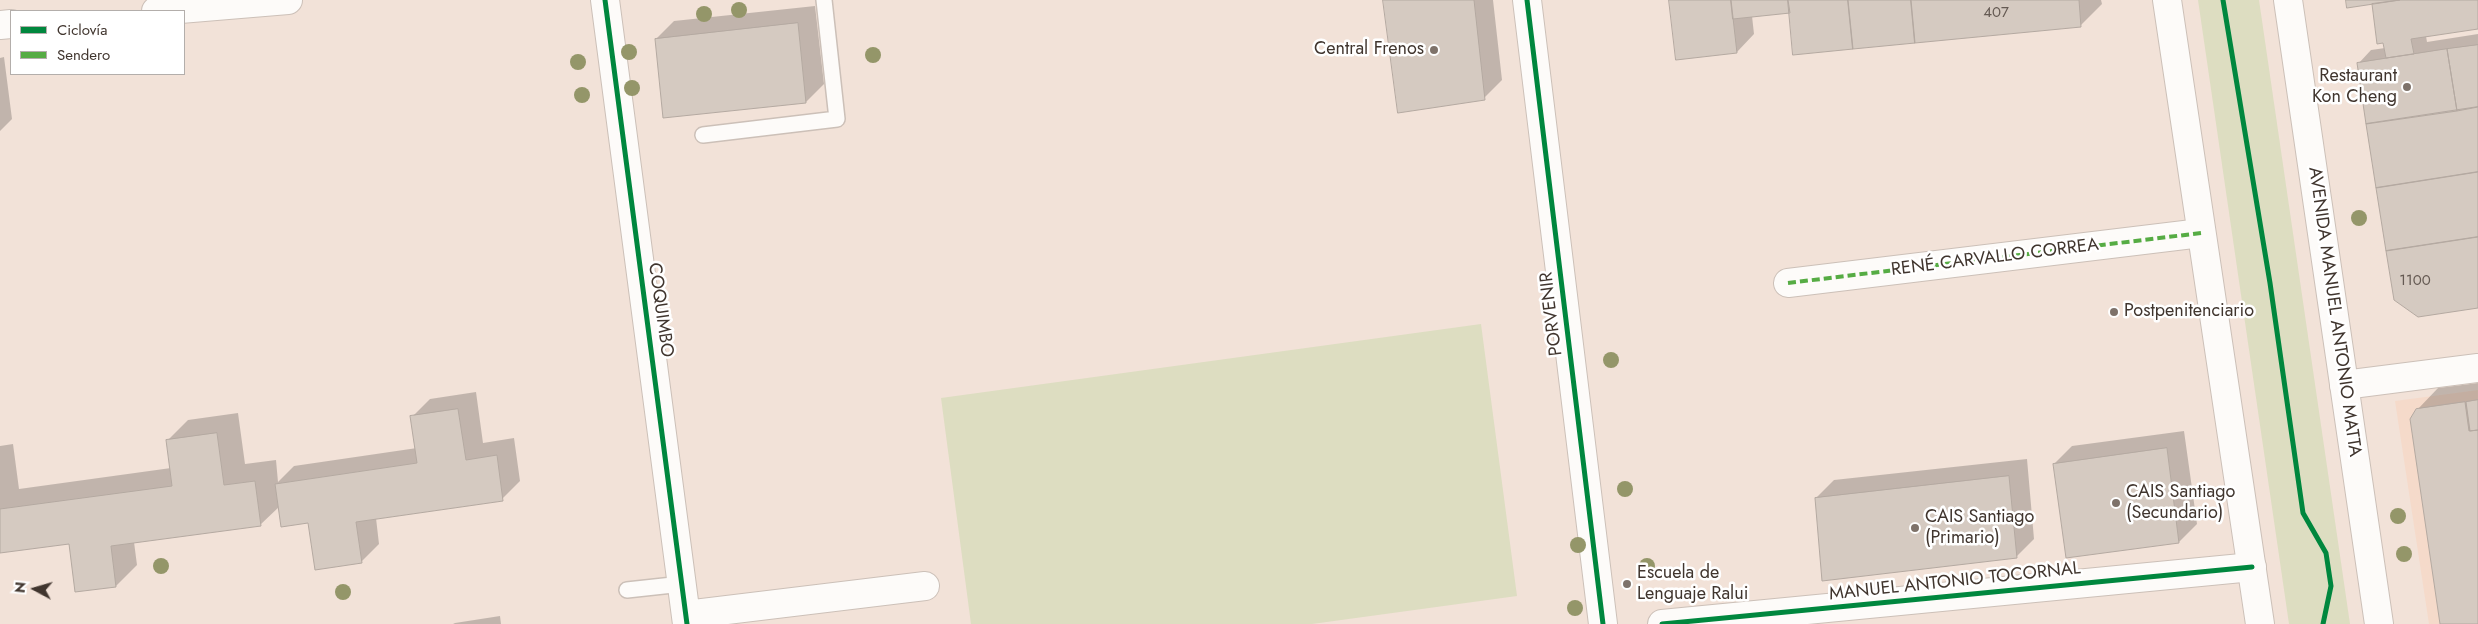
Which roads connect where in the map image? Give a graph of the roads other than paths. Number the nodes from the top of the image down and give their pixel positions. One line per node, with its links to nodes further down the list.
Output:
1 (288, 0): 7 (street)
2 (605, 0): 14 (street, COQUIMBO)
3 (824, 0): 8 (lane)
4 (1527, 0): 18 (street, PORVENIR)
5 (2166, 0): 9 (street)
6 (2288, 0): 12 (street, AVENIDA MANUEL ANTONIO MATTA)
7 (168, 10)
8 (703, 135)
9 (2202, 233): 10 (street, RENÉ CARVALLO CORREA); 13 (street)
10 (1788, 283)
11 (2478, 368): 12 (street)
12 (2344, 385): 21 (street, AVENIDA MANUEL ANTONIO MATTA)
13 (2252, 567): 19 (street, MANUEL ANTONIO TOCORNAL); 20 (street)
14 (682, 584): 16 (lane); 17 (street, COQUIMBO)
15 (925, 586): 17 (street)
16 (627, 590)
17 (686, 619)
18 (1604, 624)
19 (1662, 624)
20 (2260, 624)
21 (2379, 624)

